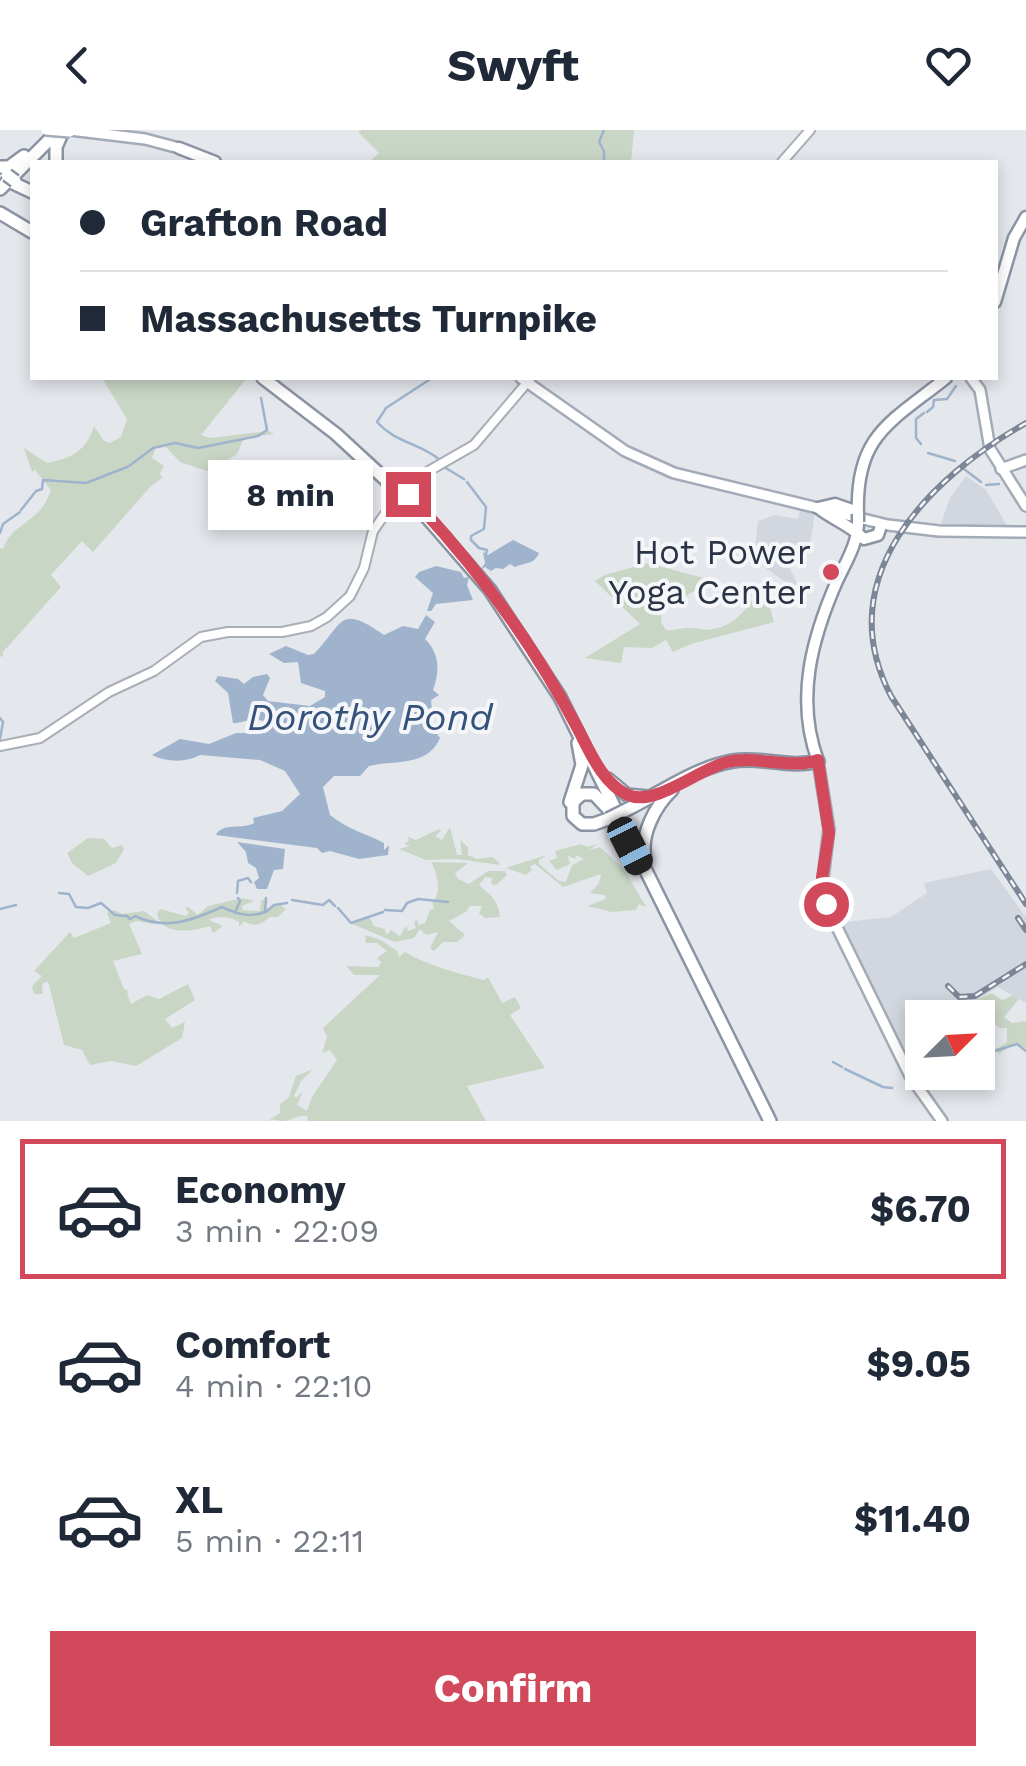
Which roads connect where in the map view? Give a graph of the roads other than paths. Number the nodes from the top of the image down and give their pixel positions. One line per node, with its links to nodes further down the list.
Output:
1 (810, 130): 8 (main road)
2 (61, 131): 3 (main road); 4 (main road); 6 (highway); 10 (highway)
3 (105, 132): 4 (main road)
4 (141, 140): 5 (main road)
5 (185, 147): 7 (highway)
6 (56, 160)
7 (212, 160)
8 (784, 160)
9 (30, 165): 10 (highway)
10 (4, 179): 11 (highway)
11 (30, 190)
12 (0, 216): 14 (highway)
13 (1026, 218): 15 (highway)
14 (30, 234)
15 (998, 292)
16 (268, 380): 28 (highway)
17 (525, 380): 29 (main road)
18 (527, 380): 24 (main road)
19 (943, 380): 25 (highway)
20 (972, 380): 22 (main road)
21 (1026, 460): 22 (main road)
22 (1001, 469): 23 (main road)
23 (1026, 506)
24 (829, 510): 25 (highway); 25 (highway); 26 (main road); 27 (main road)
25 (857, 520): 26 (highway); 30 (highway)
26 (884, 527): 27 (main road)
27 (1026, 533)
28 (580, 738): 32 (highway); 34 (highway); 35 (highway); 36 (highway)
29 (0, 746)
30 (815, 766): 31 (highway); 32 (highway); 39 (main road)
31 (680, 786): 33 (highway); 36 (highway)
32 (656, 795): 33 (highway)
33 (626, 811): 34 (highway, bridge)
34 (608, 819): 35 (highway)
35 (640, 864): 37 (highway)
36 (654, 882): 37 (highway)
37 (663, 906): 38 (highway)
38 (768, 1121)
39 (942, 1121)

